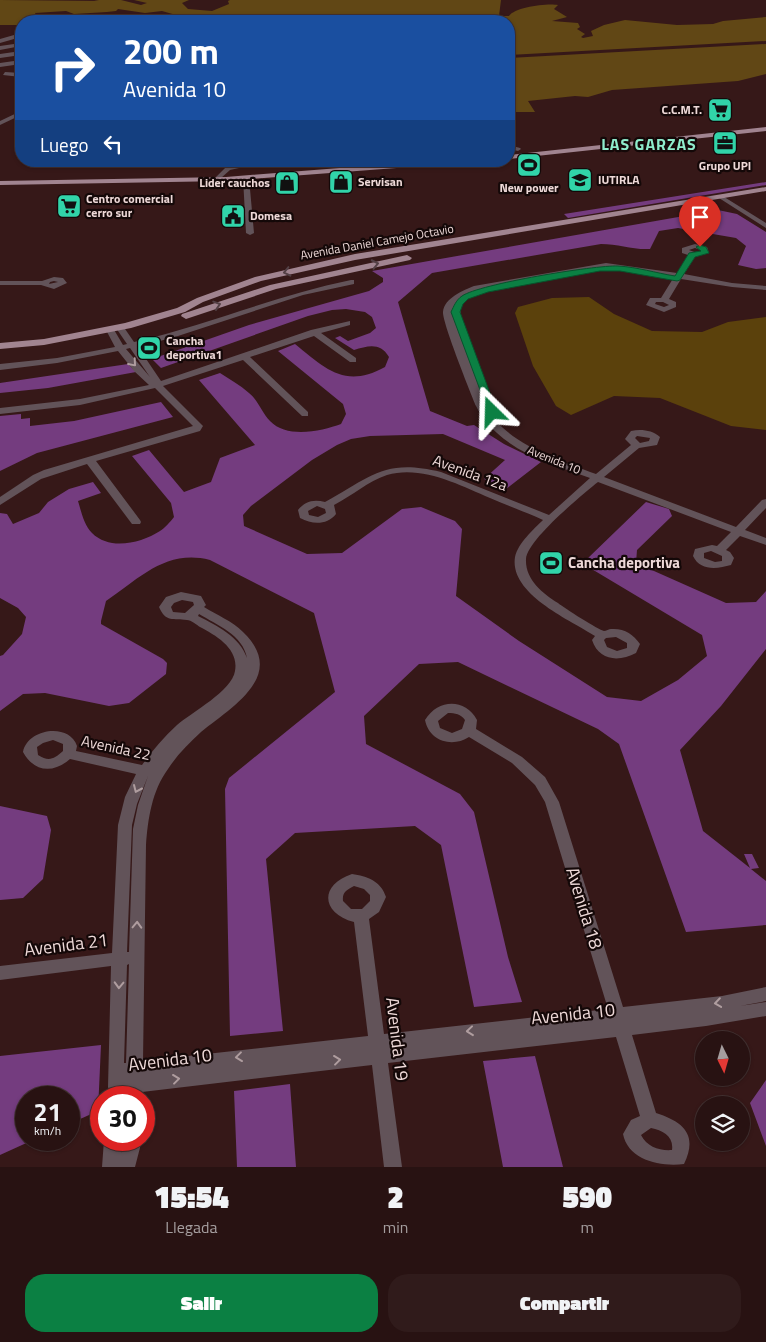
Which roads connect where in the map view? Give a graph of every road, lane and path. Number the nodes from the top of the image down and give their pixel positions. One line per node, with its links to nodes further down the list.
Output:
1 (15, 37): 2 (street)
2 (0, 41)
3 (15, 46): 4 (street)
4 (0, 48)
5 (15, 54): 6 (street)
6 (0, 56)
7 (15, 63): 8 (street)
8 (0, 66)
9 (5, 74): 10 (street)
10 (15, 75)
11 (15, 116): 12 (street)
12 (0, 123)
13 (766, 127): 14 (main road); 15 (main road)
14 (515, 149)
15 (515, 156)
16 (234, 167): 19 (street)
17 (325, 167): 19 (main road)
18 (379, 167): 20 (main road)
19 (219, 177): 21 (main road)
20 (246, 178): 21 (main road); 27 (street)
21 (0, 181)
22 (766, 189): 24 (main road, Avenida Daniel Camejo Octavio)
23 (766, 195): 24 (main road, Avenida Daniel Camejo Octavio)
24 (728, 199): 25 (street); 26 (street); 36 (main road, Avenida Daniel Camejo Octavio)
25 (766, 220)
26 (766, 226)
27 (250, 233)
28 (692, 255): 29 (street)
29 (678, 277): 33 (street, Avenida 10); 34 (street); 50 (street, Avenida 10)
30 (45, 282): 32 (street)
31 (351, 282): 38 (street)
32 (0, 284)
33 (766, 290)
34 (664, 300)
35 (347, 322): 37 (street)
36 (117, 332): 38 (street); 39 (main road, Avenida Daniel Camejo Octavio); 40 (street); 41 (main road, Avenida Daniel Camejo Octavio)
37 (314, 332): 42 (street); 43 (street)
38 (132, 345): 40 (street); 45 (street)
39 (0, 346)
40 (120, 348): 44 (street); 45 (street, one-way to 45)
41 (0, 354)
42 (244, 356): 45 (street); 47 (street)
43 (352, 360)
44 (0, 367)
45 (157, 385): 46 (street); 49 (street)
46 (0, 411)
47 (305, 414)
48 (637, 445): 50 (street)
49 (89, 459): 51 (street); 55 (street)
50 (600, 476): 54 (street); 56 (street, Avenida 10)
51 (0, 502)
52 (766, 502): 56 (street)
53 (327, 505): 54 (street, Avenida 12a)
54 (550, 519): 61 (street)
55 (136, 522)
56 (739, 530): 57 (street, Avenida 10); 58 (street, Avenida 10); 59 (street)
57 (766, 536)
58 (766, 542)
59 (720, 550)
60 (194, 612): 64 (street, Avenida 10)
61 (602, 635)
62 (470, 731): 71 (street, Avenida 18)
63 (68, 754): 64 (street, Avenida 22)
64 (152, 772): 66 (street, Avenida 10, one-way to 64); 67 (street, Avenida 10, one-way to 67)
65 (361, 915): 72 (street, Avenida 19)
66 (136, 957): 67 (street, Avenida 21); 73 (street, Avenida 10)
67 (119, 959): 68 (street, Avenida 21); 74 (street, Avenida 10, one-way to 74)
68 (0, 973)
69 (766, 994): 71 (street, Avenida 10, one-way to 71)
70 (766, 1009): 71 (street, Avenida 10)
71 (619, 1022): 72 (street, Avenida 10); 75 (street, Avenida 18)
72 (378, 1048): 73 (street, Avenida 10); 80 (street, Avenida 19)
73 (133, 1084): 74 (street)
74 (116, 1085)
75 (650, 1120)
76 (112, 1151): 78 (street)
77 (130, 1151): 79 (street)
78 (111, 1167)
79 (126, 1167)
80 (394, 1167)

